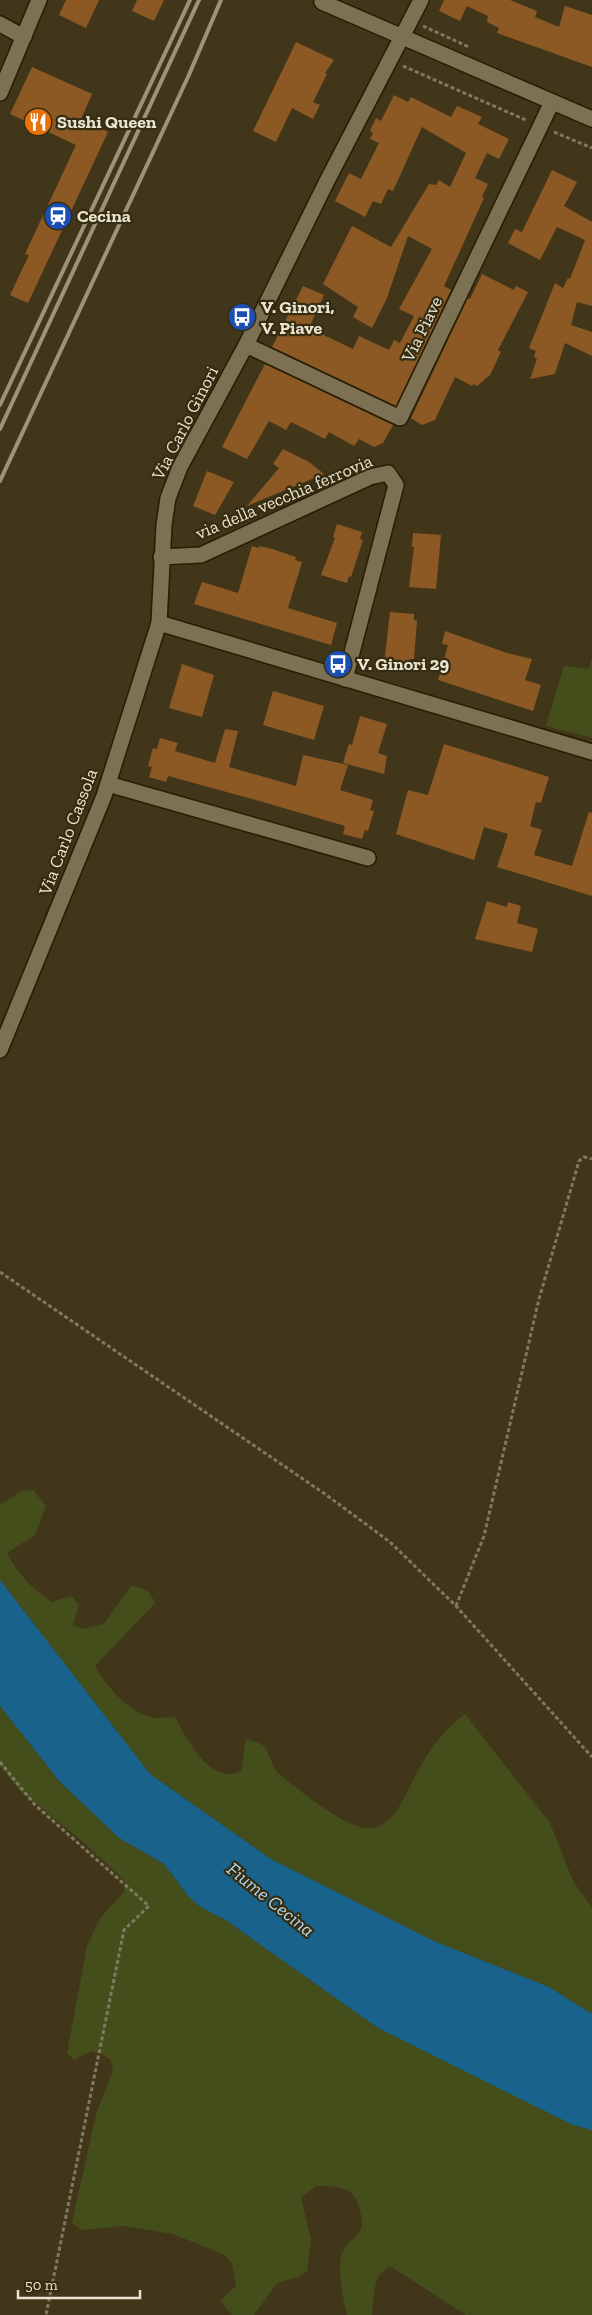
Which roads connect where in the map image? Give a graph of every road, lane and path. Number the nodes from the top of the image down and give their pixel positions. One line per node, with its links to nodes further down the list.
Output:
1 (39, 0): 5 (street)
2 (421, 0): 6 (street, Via Carlo Ginori)
3 (322, 2): 6 (street)
4 (0, 24): 5 (street)
5 (24, 37): 8 (street)
6 (402, 38): 7 (street, Via Carlo Ginori); 9 (street)
7 (391, 60): 11 (path); 13 (street, Via Carlo Ginori)
8 (0, 92)
9 (552, 102): 10 (street); 11 (street, Via Piave)
10 (592, 120)
11 (540, 126): 12 (path); 13 (street, Via Piave)
12 (592, 148)
13 (246, 345): 14 (street, Via Carlo Ginori)
14 (161, 557): 15 (street, Via Carlo Ginori); 16 (street, via della vecchia ferrovia)
15 (159, 623): 16 (street); 18 (street, Via Carlo Cassola)
16 (345, 678): 17 (street)
17 (592, 752)
18 (108, 784): 19 (street); 20 (street, Via Carlo Cassola)
19 (368, 858)
20 (0, 1050)
21 (592, 1159): 23 (path)
22 (0, 1272): 23 (path)
23 (456, 1606): 24 (path)
24 (592, 1757)
25 (0, 1762): 26 (path)
26 (46, 2315)

